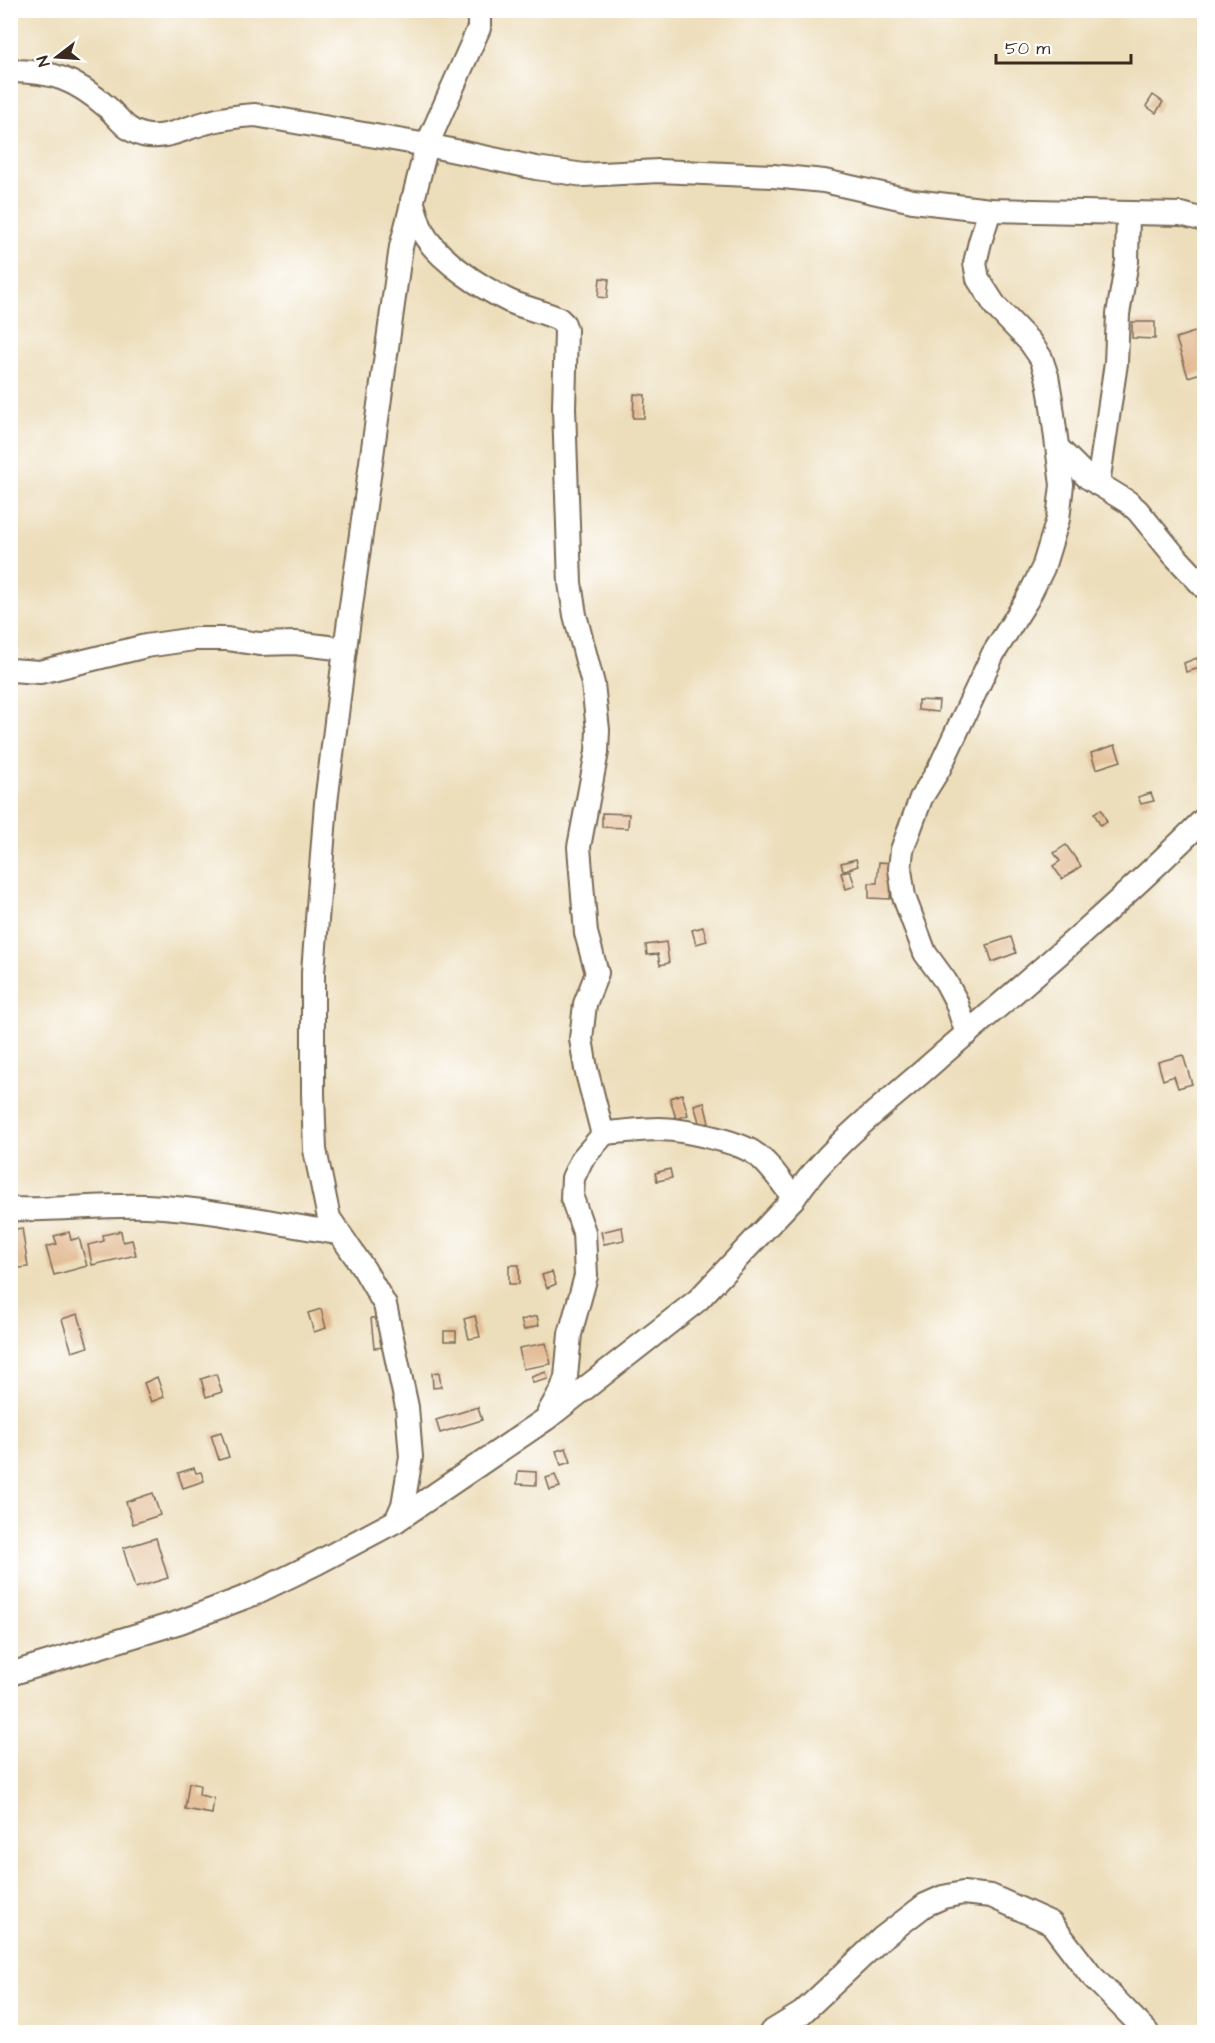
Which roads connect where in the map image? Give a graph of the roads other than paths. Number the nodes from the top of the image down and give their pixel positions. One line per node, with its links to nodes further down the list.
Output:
1 (475, 10): 3 (street)
2 (10, 71): 3 (street)
3 (427, 145): 4 (street); 5 (street)
4 (412, 200): 8 (street); 9 (street)
5 (990, 210): 6 (street); 10 (street)
6 (1128, 214): 7 (street); 11 (street)
7 (1204, 220)
8 (426, 239): 9 (street); 17 (street)
9 (401, 248): 13 (street)
10 (1058, 448): 11 (street); 16 (street)
11 (1098, 484): 12 (street)
12 (1204, 587)
13 (345, 650): 14 (street); 20 (street)
14 (10, 670)
15 (1204, 819): 16 (street)
16 (967, 1034): 18 (street)
17 (603, 1133): 18 (street); 21 (street)
18 (794, 1198): 21 (street)
19 (10, 1209): 20 (street)
20 (337, 1233): 22 (street)
21 (546, 1419): 22 (street)
22 (396, 1521): 23 (street)
23 (10, 1674)
24 (771, 2032): 25 (street)
25 (1147, 2032)

